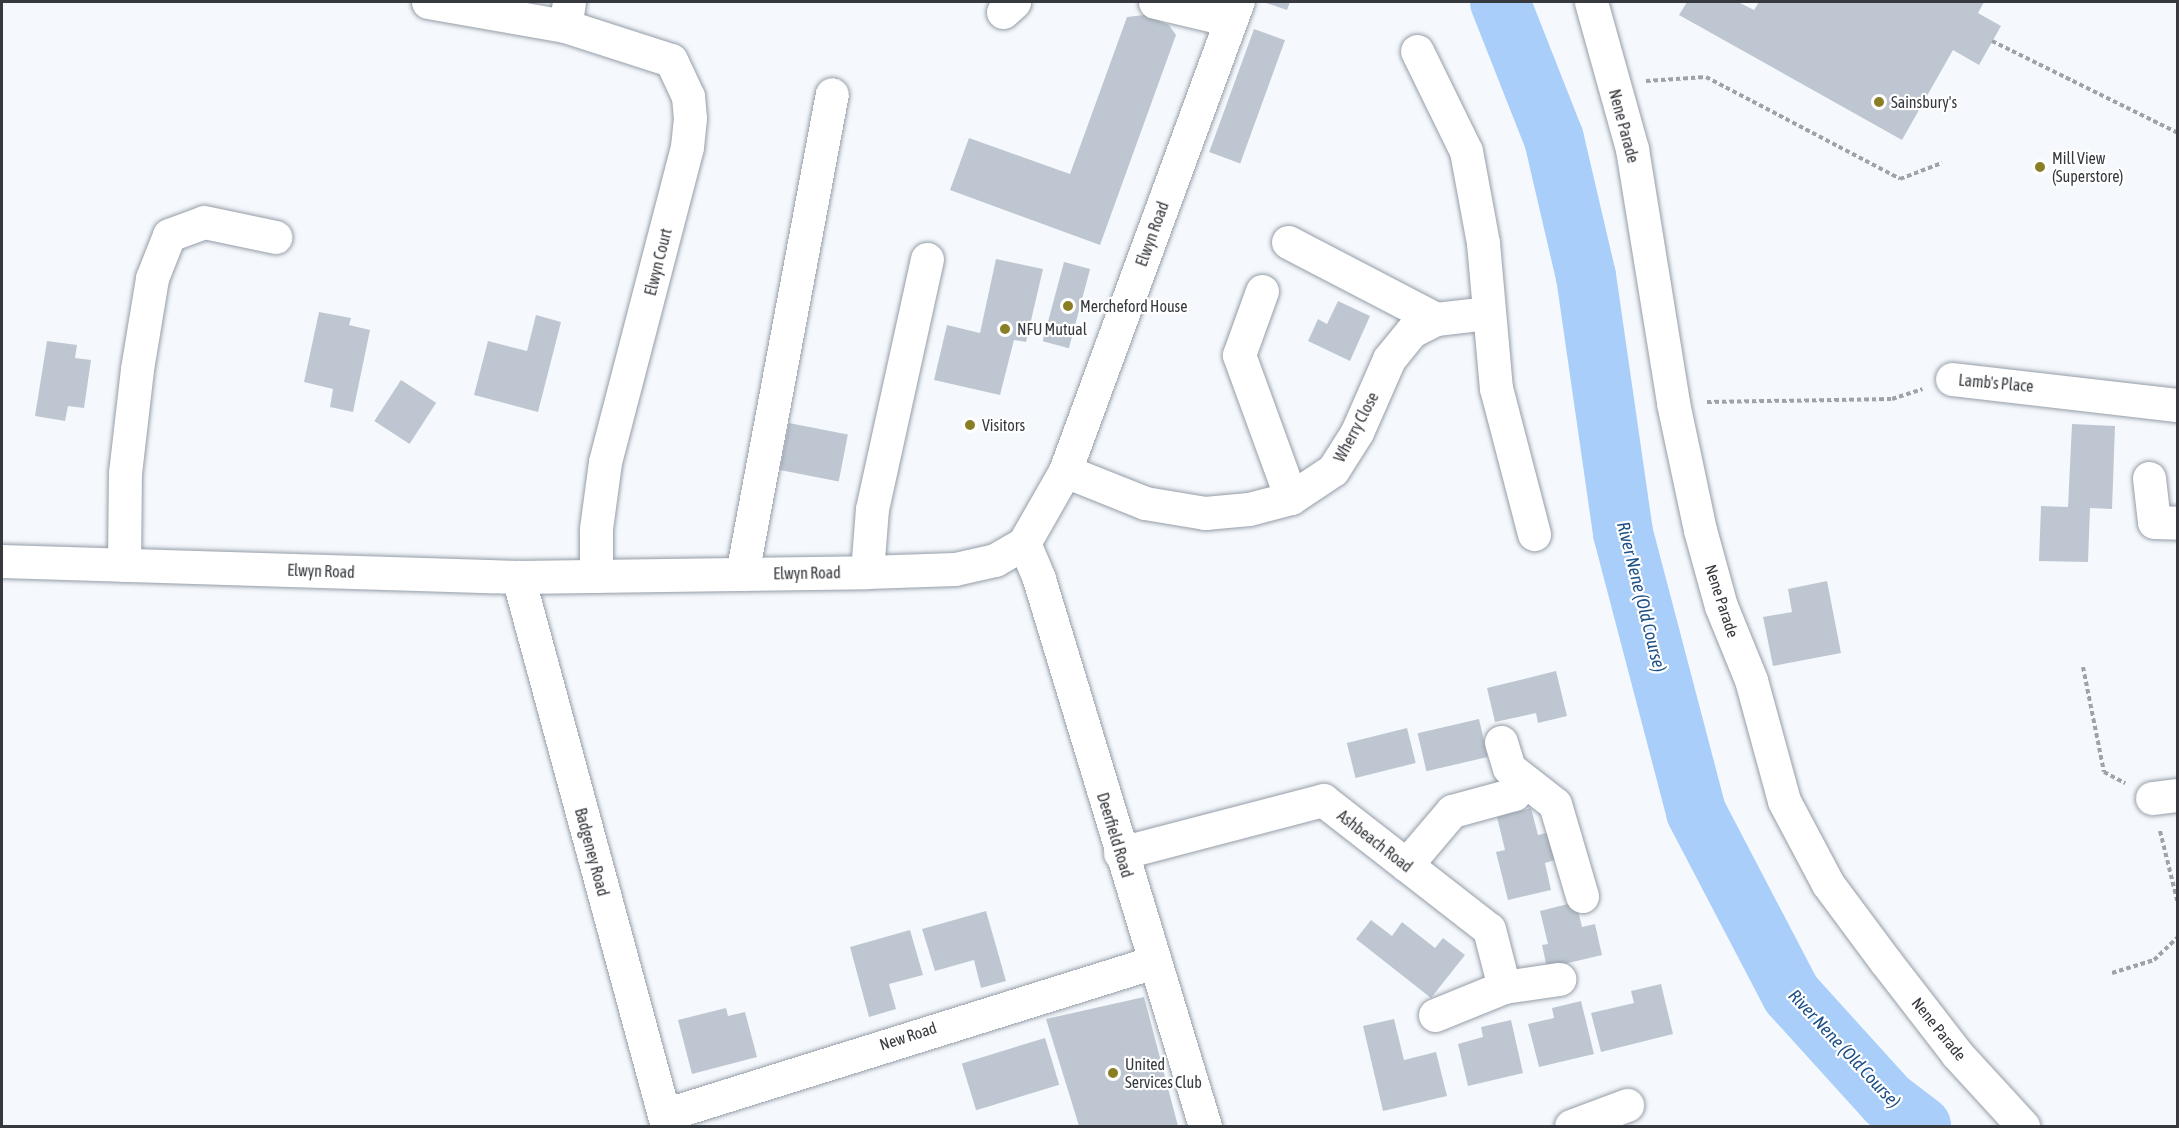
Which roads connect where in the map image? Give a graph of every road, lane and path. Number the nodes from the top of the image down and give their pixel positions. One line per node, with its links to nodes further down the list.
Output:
1 (428, 2): 5 (street, Elwyn Court)
2 (1155, 2): 4 (street)
3 (1591, 2): 8 (street, Nene Parade)
4 (1235, 11): 21 (street, Elwyn Road)
5 (567, 14): 31 (street, Elwyn Court)
6 (1992, 41): 10 (path)
7 (1417, 51): 16 (street)
8 (1612, 83): 11 (path); 19 (street, Nene Parade)
9 (832, 94): 30 (street)
10 (2178, 133)
11 (1942, 163)
12 (275, 237): 28 (street)
13 (1288, 242): 17 (street)
14 (927, 259): 29 (street)
15 (1262, 291): 23 (street)
16 (1487, 314): 17 (street, Wherry Close); 25 (street)
17 (1436, 318): 23 (street, Wherry Close)
18 (1952, 379): 19 (path, Lamb's Place); 20 (street, Lamb's Place)
19 (1674, 403): 51 (street, Nene Parade)
20 (2178, 405)
21 (1065, 471): 23 (street, Wherry Close); 26 (street, Elwyn Road)
22 (2149, 478): 24 (street)
23 (1291, 498)
24 (2178, 523)
25 (1534, 534)
26 (1024, 543): 29 (street, Elwyn Road); 37 (street, Deerfield Road)
27 (2, 561): 28 (street, Elwyn Road)
28 (124, 565): 32 (street, Elwyn Road)
29 (867, 572): 30 (street, Elwyn Road)
30 (742, 574): 31 (street, Elwyn Road)
31 (596, 576): 32 (street, Elwyn Road)
32 (518, 577): 48 (street, Badgeney Road)
33 (2083, 667): 36 (path)
34 (1501, 742): 35 (street)
35 (1524, 781): 38 (street); 39 (street)
36 (2165, 796): 40 (path)
37 (1120, 853): 38 (street, Ashbeach Road); 42 (street, Deerfield Road)
38 (1406, 865): 45 (street, Ashbeach Road)
39 (1582, 896)
40 (2178, 904)
41 (2178, 937): 43 (path)
42 (1154, 963): 48 (street, New Road); 49 (street, Deerfield Road)
43 (2112, 973)
44 (1559, 979): 45 (street)
45 (1504, 987): 46 (street)
46 (1435, 1015)
47 (1627, 1105): 50 (street)
48 (666, 1121)
49 (1204, 1126)
50 (1571, 1126)
51 (2023, 1126)

